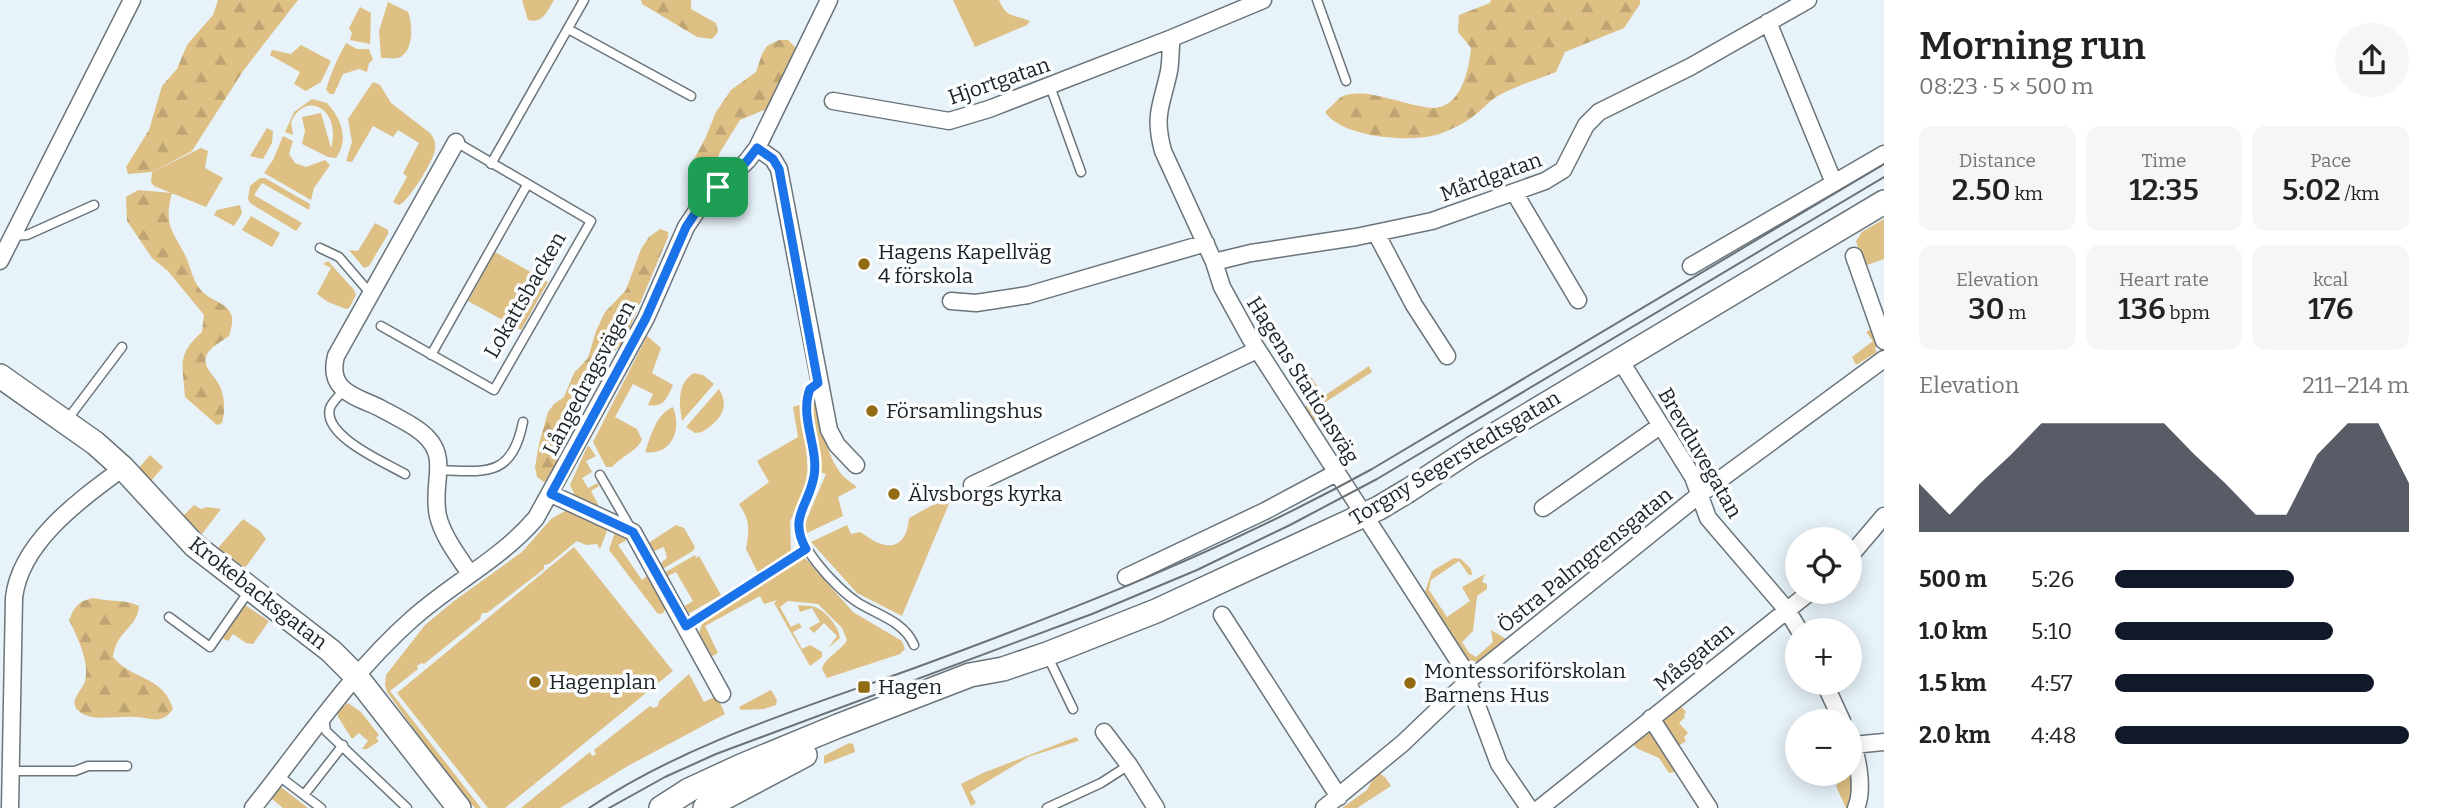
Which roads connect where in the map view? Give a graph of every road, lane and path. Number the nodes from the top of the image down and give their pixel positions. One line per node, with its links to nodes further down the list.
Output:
1 (132, 0): 24 (street)
2 (584, 0): 8 (lane)
3 (829, 0): 15 (street, Långedragsvägen)
4 (1263, 0): 9 (street)
5 (1317, 0): 10 (lane)
6 (1808, 0): 7 (street, Mårdgatan)
7 (1768, 22): 19 (street); 21 (street, Mårdgatan)
8 (568, 29): 12 (lane); 17 (lane)
9 (1172, 38): 11 (street, Hjortgatan); 26 (street, Hagens Stationsväg)
10 (1346, 81)
11 (1050, 86): 13 (street, Hjortgatan); 18 (lane)
12 (691, 96)
13 (833, 101)
14 (456, 142): 17 (lane, Lokattsbacken); 32 (street, Lokattsbacken)
15 (757, 148): 44 (street); 56 (street, Långedragsvägen)
16 (1884, 154): 19 (street)
17 (491, 164): 20 (lane, Lokattsbacken)
18 (1081, 172)
19 (1833, 183): 31 (street)
20 (527, 185): 39 (lane); 39 (lane, Lokattsbacken)
21 (1514, 192): 25 (street, Mårdgatan); 34 (street)
22 (1884, 202): 42 (street, Torgny Segerstedtsgatan)
23 (94, 205): 24 (lane)
24 (7, 232): 29 (street)
25 (1376, 233): 30 (street, Mårdgatan); 40 (street)
26 (1206, 243): 30 (street, Hagens Stationsväg); 33 (street)
27 (320, 248): 32 (lane)
28 (1854, 256): 36 (street)
29 (0, 261)
30 (1214, 262): 38 (street, Hagens Stationsväg)
31 (1691, 266)
32 (370, 293): 45 (street, Lokattsbacken)
33 (951, 300)
34 (1578, 300)
35 (381, 326): 39 (lane, Lokattsbacken)
36 (1884, 341)
37 (122, 347): 46 (lane)
38 (1257, 350): 52 (street, Hagens Stationsväg); 55 (street)
39 (431, 355)
40 (1447, 356)
41 (1884, 359): 57 (street, Östra Palmgrensgatan)
42 (1620, 360): 48 (street, Brevduvegatan); 59 (street, Torgny Segerstedtsgatan)
43 (0, 376): 46 (street, Krokebacksgatan)
44 (818, 383): 49 (street); 63 (lane)
45 (343, 391): 51 (street); 53 (lane)
46 (66, 422): 50 (street, Krokebacksgatan)
47 (523, 422): 51 (lane)
48 (1660, 426): 57 (street, Brevduvegatan); 58 (street)
49 (856, 465)
50 (123, 468): 66 (street, Krokebacksgatan); 88 (street)
51 (440, 470): 64 (street)
52 (1336, 473): 59 (street, Hagens Stationsväg); 65 (street)
53 (405, 474)
54 (600, 475): 61 (lane)
55 (972, 485)
56 (551, 494): 61 (street); 64 (street, Långedragsvägen)
57 (1699, 495): 68 (street, Brevduvegatan); 77 (street, Östra Palmgrensgatan)
58 (1543, 508)
59 (1364, 515): 74 (street, Torgny Segerstedtsgatan); 77 (street, Hagens Stationsväg)
60 (1884, 516): 62 (street)
61 (633, 532): 72 (street)
62 (1862, 542)
63 (806, 549): 72 (lane); 73 (lane)
64 (470, 574): 76 (street, Långedragsvägen)
65 (1126, 578)
66 (250, 589): 70 (lane); 76 (street, Krokebacksgatan)
67 (1795, 604): 68 (street, Måsgatan)
68 (1787, 610): 71 (street, Brevduvegatan); 80 (street, Måsgatan)
69 (1222, 615): 92 (street)
70 (169, 617)
71 (1792, 618)
72 (686, 626): 78 (street)
73 (915, 646)
74 (1047, 654): 75 (street, Torgny Segerstedtsgatan); 79 (lane)
75 (1003, 669): 98 (street, Torgny Segerstedtsgatan); 99 (street, Torgny Segerstedtsgatan)
76 (356, 676): 81 (street, Långedragsvägen); 97 (street, Krokebacksgatan)
77 (1468, 681): 92 (street, Östra Palmgrensgatan); 103 (street, Hagens Stationsväg)
78 (722, 694)
79 (1073, 709)
80 (1651, 718): 104 (street, Måsgatan); 105 (street)
81 (317, 724): 85 (lane); 89 (street, Långedragsvägen)
82 (1104, 732): 86 (street)
83 (1862, 742): 84 (street)
84 (1884, 742)
85 (343, 745): 91 (lane); 96 (lane)
86 (1129, 765): 100 (lane); 101 (street)
87 (127, 766): 88 (lane)
88 (12, 771): 93 (street)
89 (279, 776): 91 (lane); 94 (street, Långedragsvägen)
90 (1860, 786): 106 (street)
91 (304, 795): 95 (lane)
92 (1339, 797): 102 (street, Östra Palmgrensgatan)
93 (10, 808)
94 (253, 808)
95 (321, 808)
96 (407, 808)
97 (459, 808)
98 (661, 808)
99 (705, 808)
100 (1047, 808)
101 (1156, 808)
102 (1324, 808)
103 (1529, 808)
104 (1540, 808)
105 (1709, 808)
106 (1856, 808)

